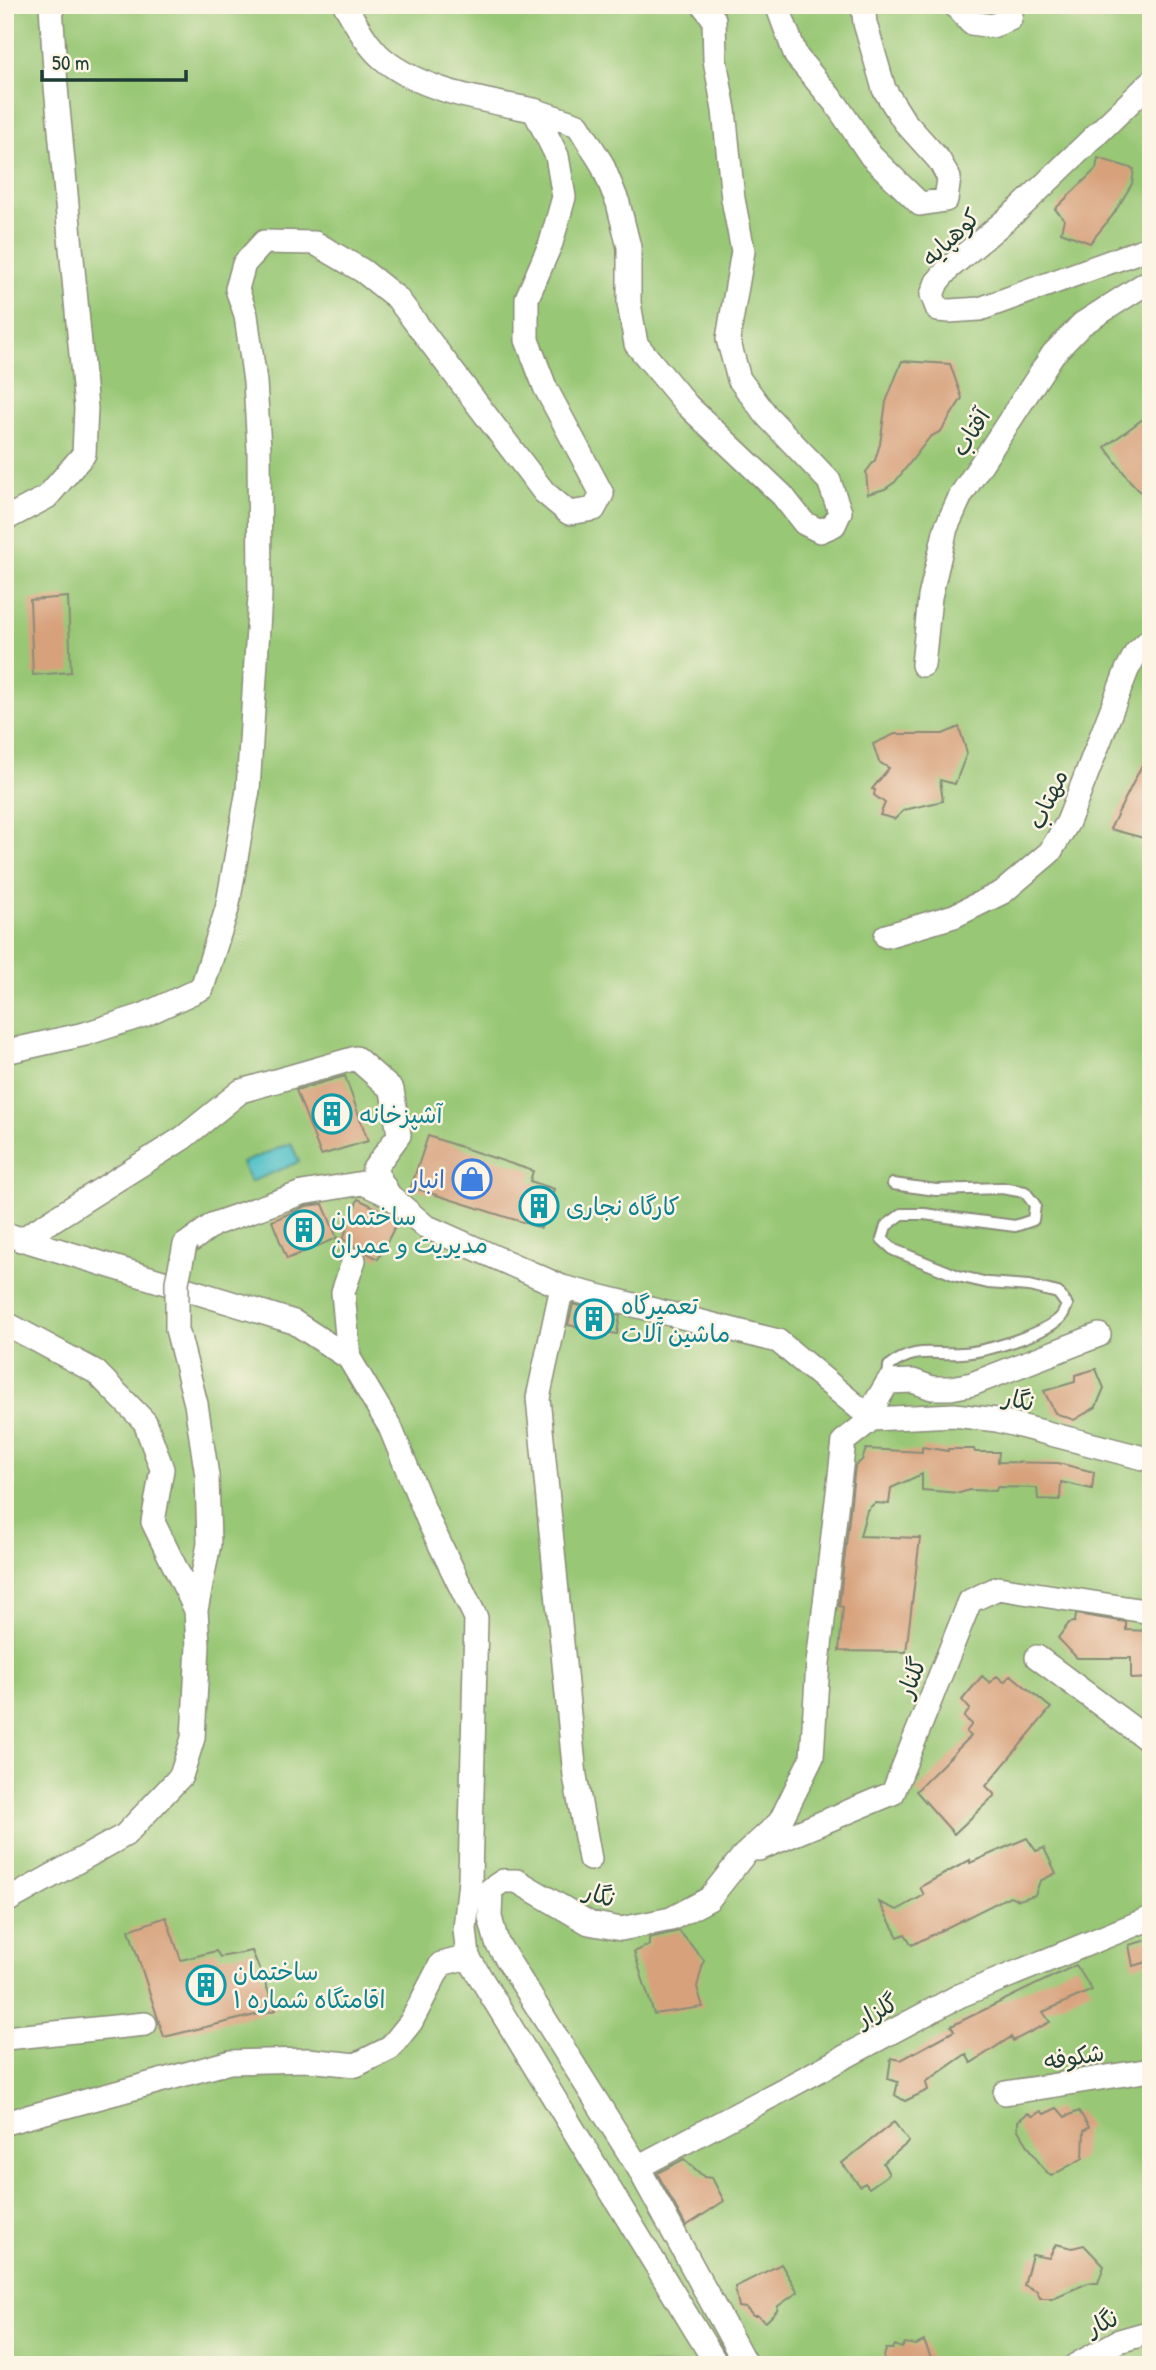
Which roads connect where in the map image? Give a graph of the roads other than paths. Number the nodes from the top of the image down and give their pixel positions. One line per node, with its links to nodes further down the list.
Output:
1 (51, 5): 12 (street)
2 (345, 5): 9 (street)
3 (703, 5): 9 (street)
4 (777, 5): 5 (street)
5 (863, 5)
6 (955, 5): 7 (street)
7 (1012, 5)
8 (1151, 82): 10 (street, کوهپایه)
9 (534, 110): 16 (street)
10 (1151, 247)
11 (1151, 280): 14 (street, آفتاب)
12 (5, 516)
13 (1151, 639): 15 (street, مهتاب)
14 (923, 665)
15 (886, 936)
16 (5, 1052)
17 (893, 1184): 25 (lane)
18 (389, 1195): 19 (street); 21 (street); 28 (street, bridge)
19 (13, 1237): 24 (street)
20 (354, 1260): 24 (street)
21 (562, 1287): 26 (street); 33 (street)
22 (5, 1323): 28 (street)
23 (1100, 1335): 25 (street, نگار)
24 (349, 1358): 34 (street)
25 (888, 1382): 26 (street, نگار)
26 (872, 1419): 27 (street, نگار); 32 (street, نگار)
27 (1151, 1460)
28 (196, 1610): 35 (street)
29 (1151, 1612): 32 (street, گلنار)
30 (1037, 1657): 31 (street)
31 (1151, 1742)
32 (743, 1856): 34 (street, نگار)
33 (590, 1859)
34 (480, 1888): 37 (street); 43 (street)
35 (5, 1902)
36 (1151, 1918): 43 (street, گلزار)
37 (468, 1957): 42 (street); 45 (street)
38 (145, 2024): 39 (street)
39 (5, 2038)
40 (1151, 2070): 41 (street, شکوفه)
41 (1005, 2093)
42 (5, 2123)
43 (638, 2167): 46 (street)
44 (1151, 2332): 47 (street, نگار)
45 (717, 2365)
46 (746, 2365)
47 (1076, 2365)

